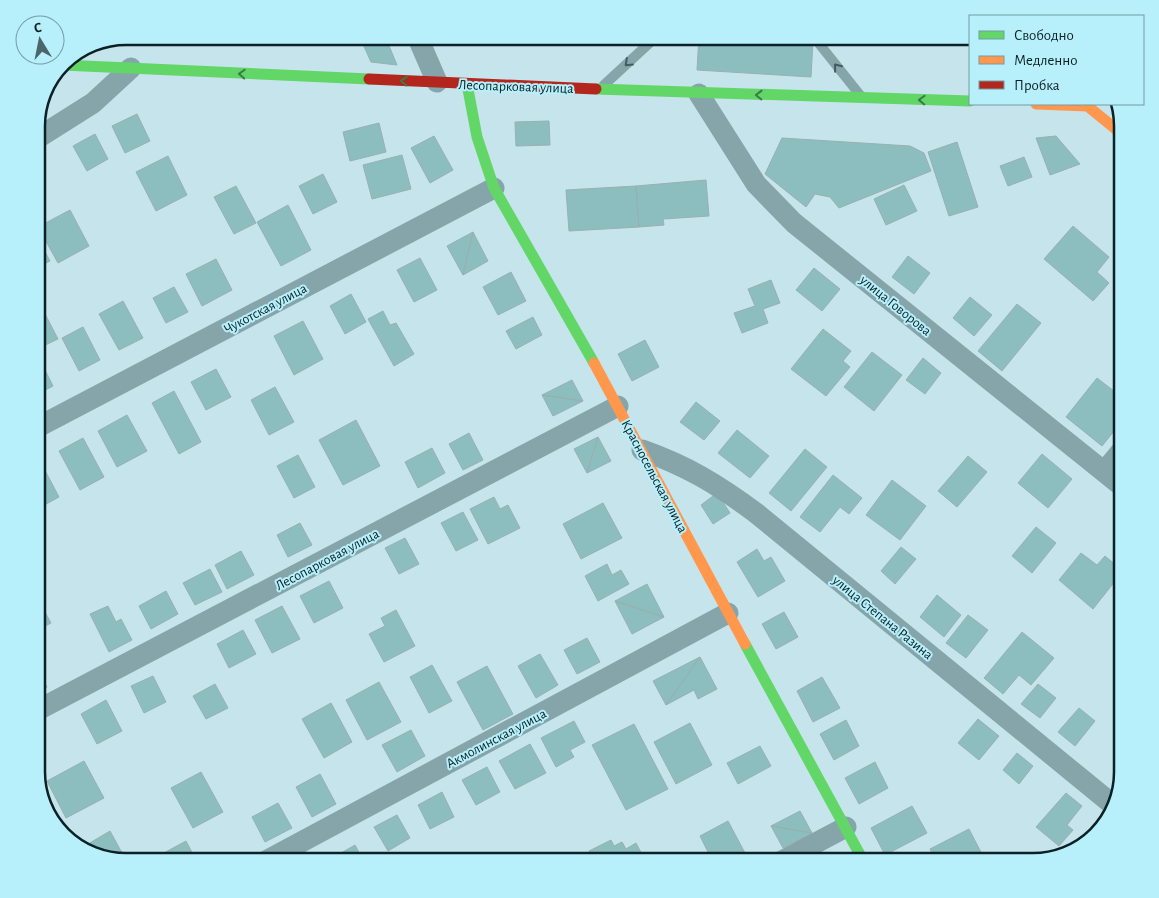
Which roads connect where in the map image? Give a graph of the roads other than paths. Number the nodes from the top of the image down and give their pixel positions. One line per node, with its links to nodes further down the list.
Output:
1 (422, 45): 6 (street)
2 (647, 45): 8 (lane, one-way to 8)
3 (820, 45): 10 (lane, one-way to 3)
4 (73, 65): 5 (street, Лесопарковая улица)
5 (131, 68): 6 (street, Лесопарковая улица, one-way to 5); 15 (street)
6 (437, 82): 7 (street, Лесопарковая улица)
7 (467, 84): 8 (street, Лесопарковая улица); 16 (street, Красносельская улица)
8 (599, 89): 9 (street, Лесопарковая улица)
9 (699, 94): 10 (street, Лесопарковая улица, one-way to 9); 21 (street, улица Говорова)
10 (862, 98): 11 (street, Лесопарковая улица, one-way to 10)
11 (969, 101)
12 (1086, 105): 13 (street); 14 (street)
13 (1103, 105)
14 (1114, 128)
15 (45, 133)
16 (494, 188): 17 (street, Красносельская улица); 18 (street, Чукотская улица)
17 (618, 406): 19 (street, Красносельская улица); 24 (street, Лесопарковая улица)
18 (45, 423)
19 (642, 450): 23 (street, Красносельская улица); 25 (street, улица Степана Разина)
20 (1114, 460): 21 (street)
21 (1104, 472): 22 (street, улица Говорова)
22 (1114, 480)
23 (728, 614): 26 (street, Красносельская улица); 27 (street, Акмолинская улица)
24 (45, 706)
25 (1109, 801)
26 (846, 827): 28 (street); 29 (street, Красносельская улица)
27 (281, 853)
28 (797, 853)
29 (859, 853)

